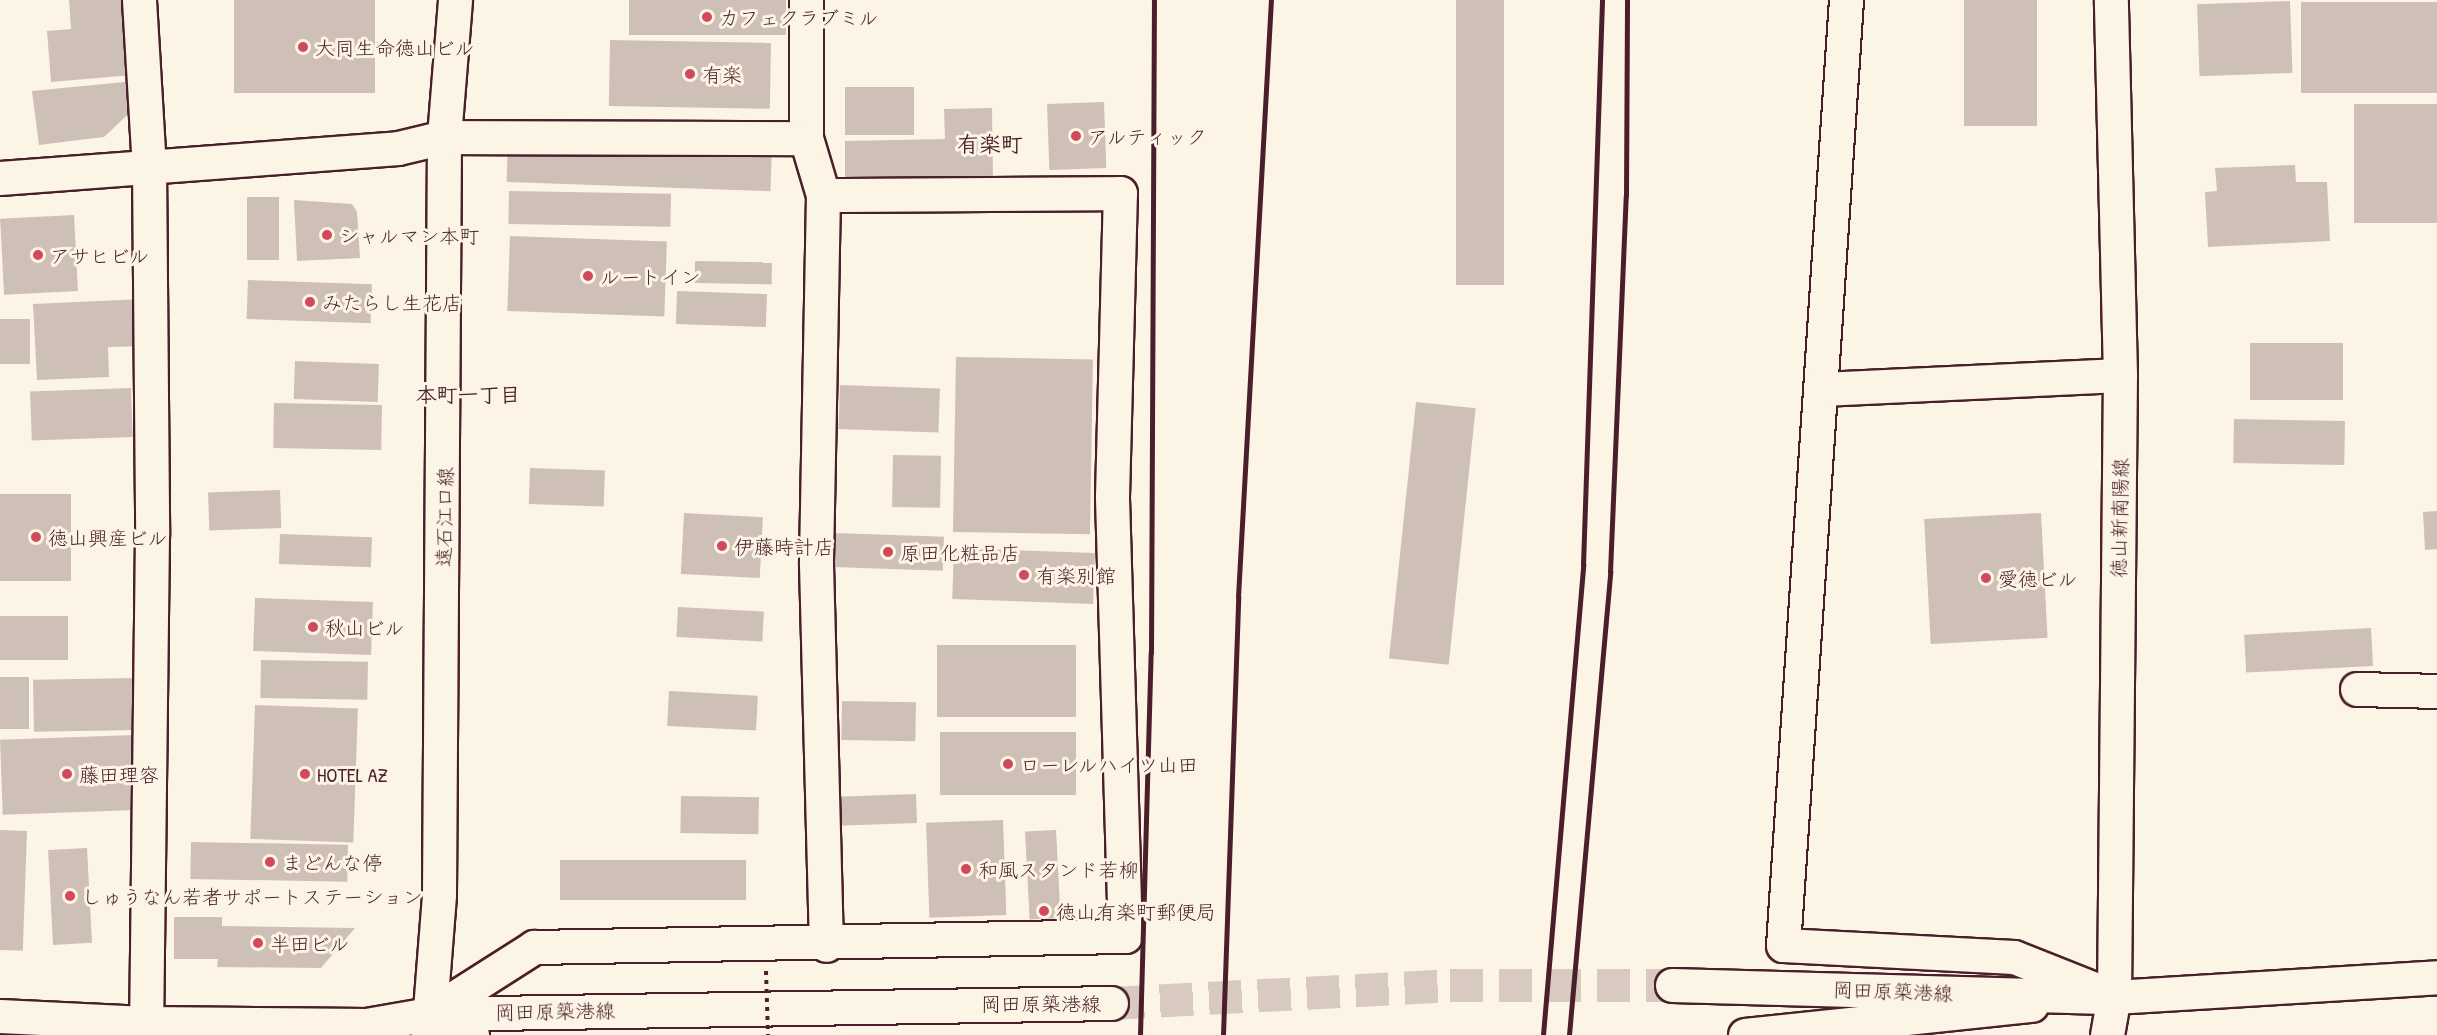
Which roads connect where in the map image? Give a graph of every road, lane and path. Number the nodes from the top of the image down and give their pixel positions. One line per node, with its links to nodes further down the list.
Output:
1 (139, 0): 8 (street)
2 (455, 0): 6 (street, 遠石江口線)
3 (806, 0): 7 (street)
4 (1846, 0): 12 (street)
5 (2111, 0): 11 (street, 徳山新南陽線)
6 (444, 137): 7 (street); 8 (street); 22 (street, 遠石江口線)
7 (806, 138): 10 (street)
8 (148, 166): 9 (street); 23 (street)
9 (0, 178)
10 (823, 195): 15 (street); 15 (street)
11 (2120, 375): 12 (street); 19 (street, 徳山新南陽線)
12 (1822, 389): 19 (street)
13 (2356, 689): 14 (street)
14 (2437, 691)
15 (826, 945): 22 (street)
16 (766, 971): 26 (path, bridge)
17 (2437, 977): 19 (street)
18 (1672, 985): 19 (street, 岡田原築港線)
19 (2114, 997): 24 (street); 28 (street, 徳山新南陽線)
20 (1111, 1003): 22 (street, 岡田原築港線)
21 (0, 1016): 23 (street, 岡田原築港線)
22 (429, 1024): 23 (street, 岡田原築港線); 25 (street)
23 (145, 1029)
24 (1779, 1034): 27 (street)
25 (472, 1035)
26 (768, 1035)
27 (1744, 1035)
28 (2107, 1035)

